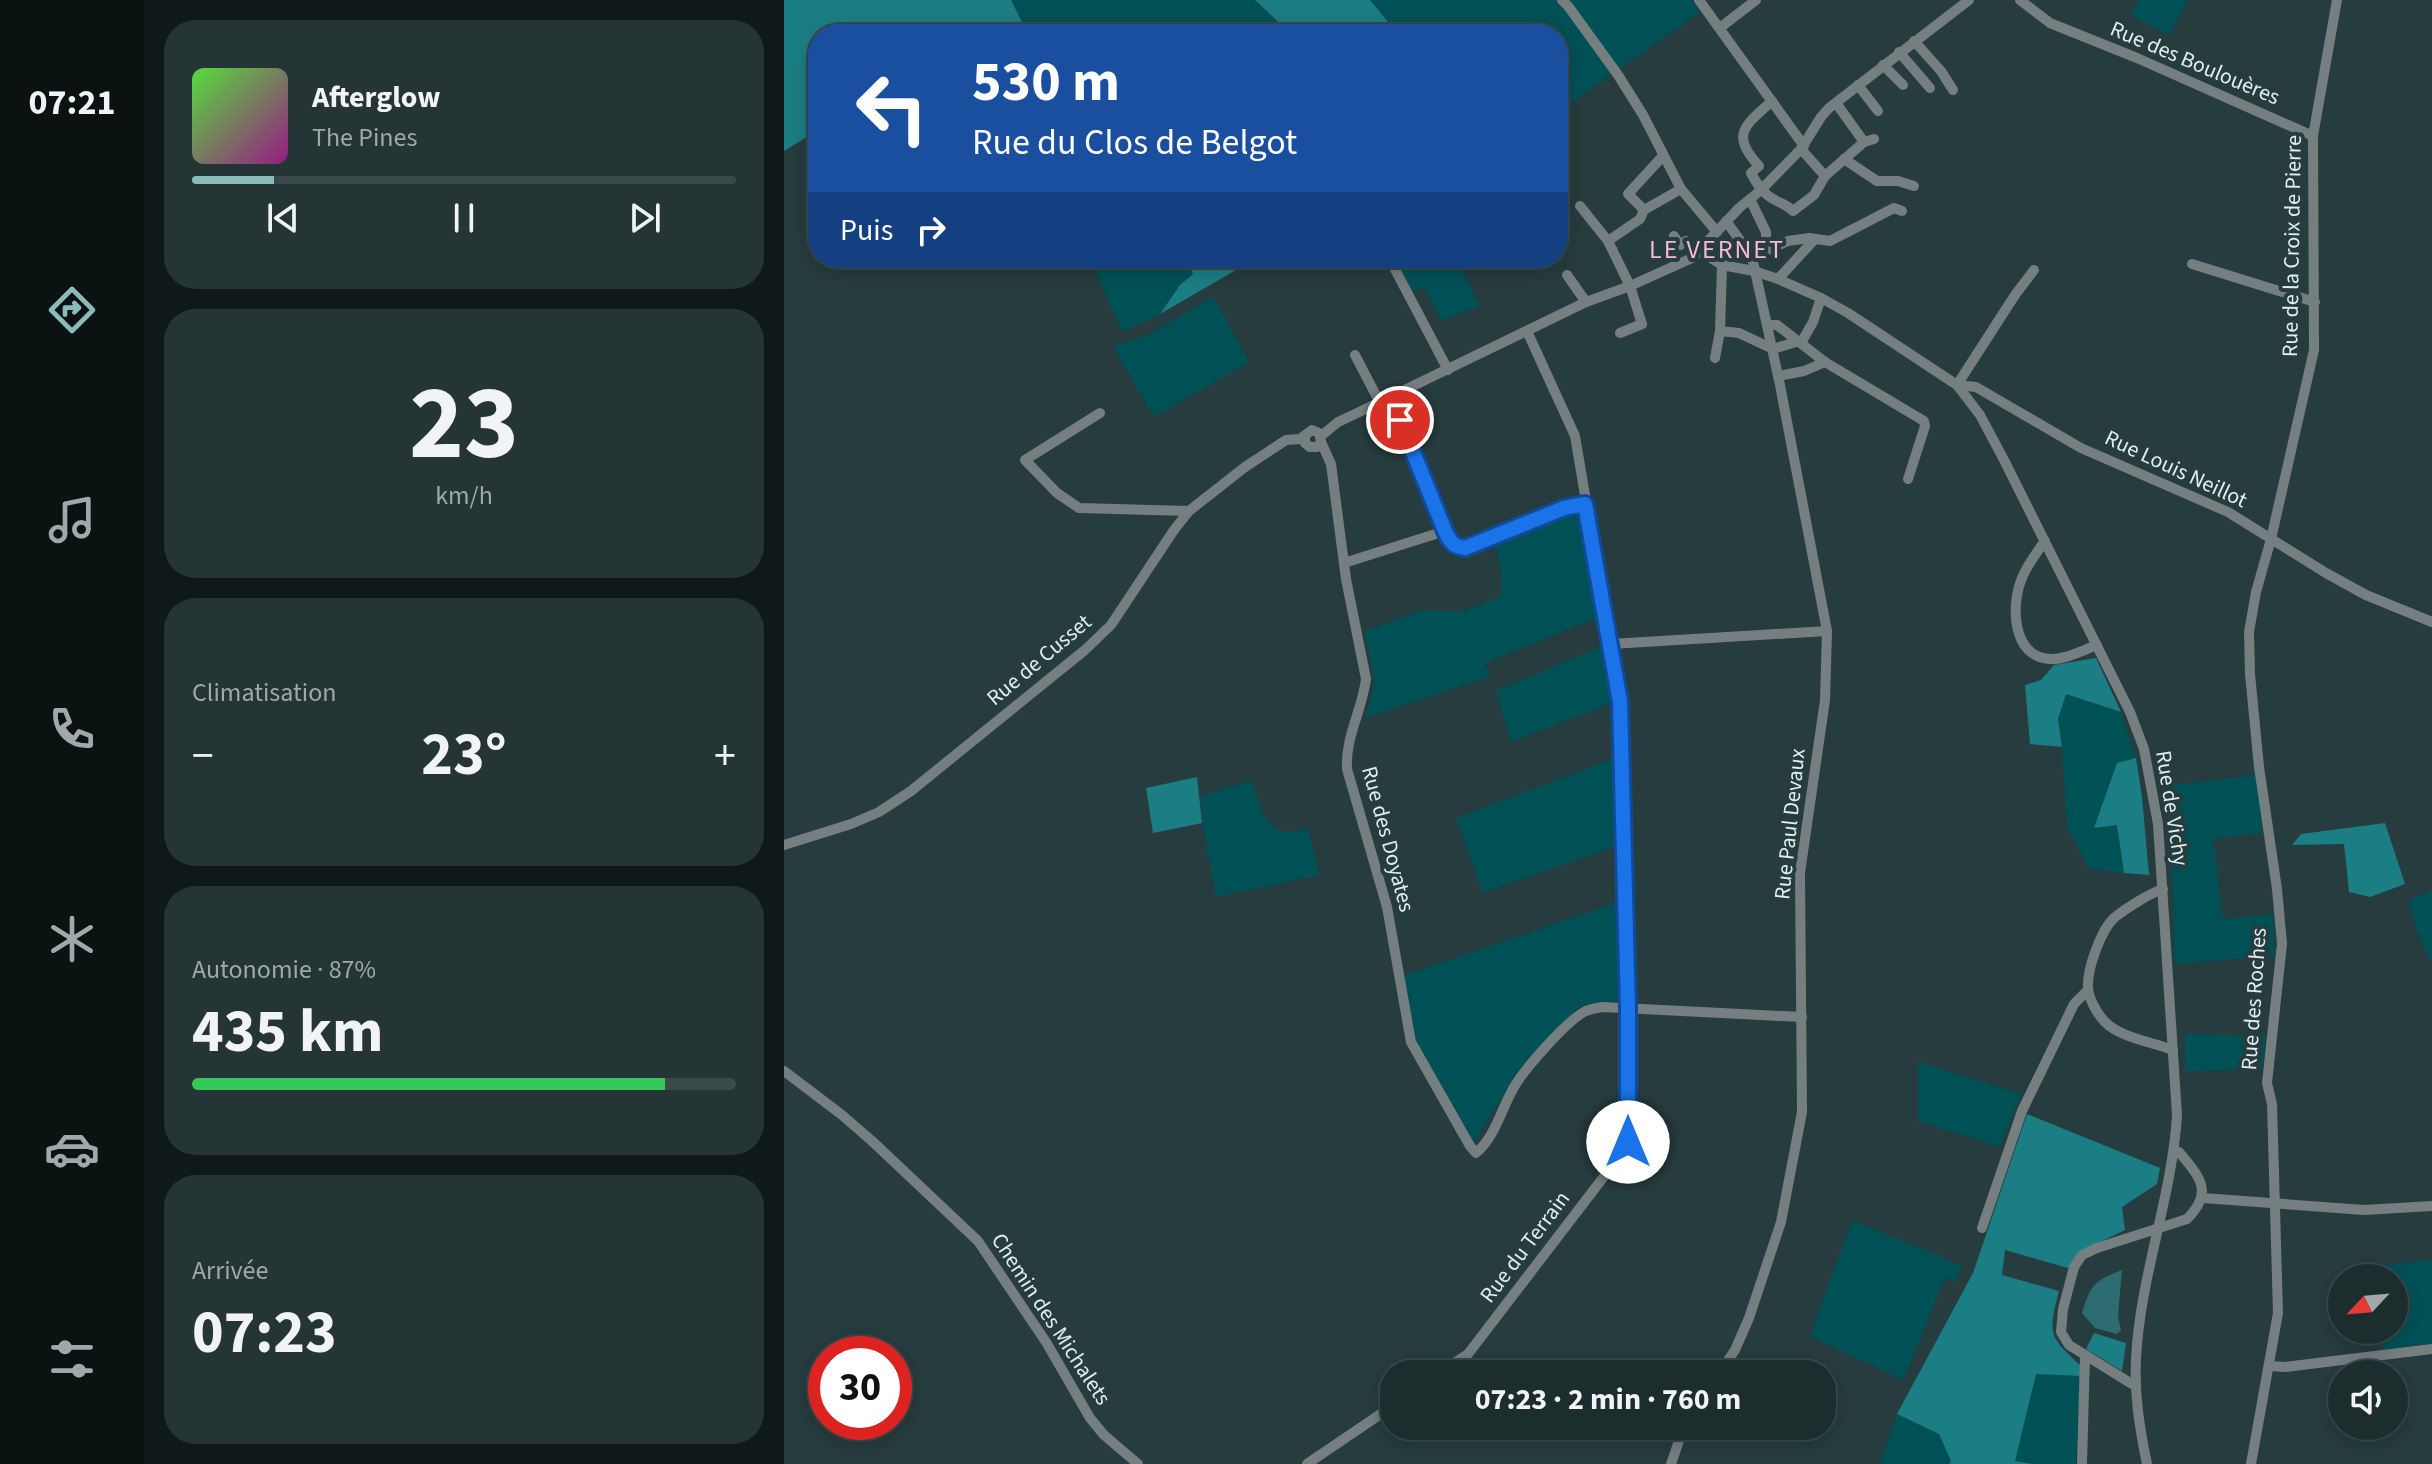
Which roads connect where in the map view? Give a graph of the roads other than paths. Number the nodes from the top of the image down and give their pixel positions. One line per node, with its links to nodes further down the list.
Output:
1 (1562, 0): 20 (street)
2 (1699, 0): 7 (street)
3 (1756, 0): 7 (street)
4 (1969, 0): 8 (street)
5 (2020, 0): 18 (street, Rue des Boulouères)
6 (2337, 0): 18 (street, Rue de la Croix de Pierre)
7 (1721, 27): 15 (street)
8 (1914, 41): 9 (street); 14 (street)
9 (1899, 52): 10 (street); 13 (street)
10 (1883, 65): 11 (street); 12 (street)
11 (1858, 85): 16 (street); 17 (street)
12 (1903, 85)
13 (1930, 88)
14 (1953, 90)
15 (1772, 101): 19 (street); 25 (street)
16 (1836, 103): 19 (street); 21 (street)
17 (1878, 111)
18 (2313, 136): 48 (street, Rue de la Croix de Pierre)
19 (1802, 147): 22 (street); 25 (street)
20 (1662, 157): 24 (street); 28 (street)
21 (1844, 159): 22 (street); 23 (street)
22 (1825, 176): 25 (street)
23 (1914, 186)
24 (1681, 189): 28 (street); 31 (street)
25 (1761, 190): 26 (street)
26 (1750, 199): 30 (street); 35 (street)
27 (1580, 206): 34 (street)
28 (1644, 210): 34 (street)
29 (1902, 211): 33 (street)
30 (1726, 221): 31 (street); 37 (street)
31 (1717, 232): 36 (street)
32 (1674, 236): 36 (street)
33 (1815, 239): 35 (street); 44 (street)
34 (1608, 241): 45 (street)
35 (1766, 251): 37 (street)
36 (1698, 253): 39 (street); 45 (street, Rue de Cusset)
37 (1752, 257): 42 (street, Rue Paul Devaux)
38 (2192, 264): 48 (street)
39 (1722, 265): 42 (street, Rue de Vichy); 51 (street)
40 (1394, 268): 58 (street)
41 (2034, 270): 60 (street)
42 (1754, 271): 44 (street, Rue de Vichy); 49 (street, Rue Paul Devaux)
43 (1567, 275): 47 (street)
44 (1778, 279): 46 (street, Rue de Vichy)
45 (1630, 286): 47 (street, Rue de Cusset); 52 (street)
46 (1821, 298): 53 (street); 60 (street, Rue de Vichy)
47 (1586, 302): 50 (street, Rue de Cusset)
48 (2315, 302): 71 (street, Rue de la Croix de Pierre)
49 (1767, 325): 53 (street); 54 (street, Rue Paul Devaux)
50 (1527, 331): 58 (street, Rue de Cusset); 68 (street, Rue du Terrain)
51 (1720, 331): 54 (street); 56 (street)
52 (1620, 333)
53 (1800, 342): 54 (street); 57 (street)
54 (1773, 349): 59 (street, Rue Paul Devaux)
55 (1355, 355): 63 (street)
56 (1715, 358)
57 (1825, 362): 59 (street); 67 (street)
58 (1448, 370): 62 (street, Rue de Cusset)
59 (1778, 376): 75 (street, Rue Paul Devaux)
60 (1957, 385): 61 (street, Rue Louis Neillot); 64 (street, Rue de Vichy)
61 (1989, 395): 64 (street); 71 (street, Rue Louis Neillot)
62 (1391, 397): 63 (street, Rue de Cusset); 70 (street)
63 (1380, 403): 66 (street, Rue de Cusset)
64 (1974, 406): 72 (street, Rue de Vichy)
65 (1100, 413): 69 (street)
66 (1313, 440): 69 (street, Rue de Cusset); 73 (street, Rue des Doyates)
67 (1908, 479)
68 (1585, 504): 70 (street); 76 (street, Rue du Terrain)
69 (1189, 511): 78 (street, Rue de Cusset)
70 (1445, 531): 73 (street)
71 (2271, 539): 74 (street, Rue Louis Neillot); 87 (street, Rue des Roches)
72 (2045, 541): 77 (street, Rue de Vichy); 77 (street)
73 (1344, 563): 81 (street, Rue des Doyates)
74 (2432, 622)
75 (1827, 631): 76 (street); 82 (street, Rue Paul Devaux)
76 (1611, 644): 81 (street, Rue du Terrain)
77 (2097, 645): 79 (street, Rue de Vichy)
78 (784, 845)
79 (2163, 889): 80 (street); 83 (street, Rue de Vichy)
80 (2088, 990): 83 (street); 89 (street)
81 (1628, 1009): 82 (street); 93 (street, Rue du Terrain)
82 (1802, 1017): 94 (street, Rue Paul Devaux)
83 (2173, 1050): 85 (street, Rue de Vichy)
84 (784, 1071): 99 (street, Chemin des Michalets)
85 (2175, 1151): 86 (street); 90 (street, Rue de Vichy)
86 (2203, 1198): 87 (street); 90 (street)
87 (2274, 1204): 88 (street); 95 (street, Rue des Roches)
88 (2432, 1206)
89 (1982, 1228)
90 (2159, 1229): 92 (street); 96 (street, Rue de Vichy)
91 (2432, 1349): 95 (street)
92 (2085, 1355): 96 (street); 102 (street)
93 (1459, 1360)
94 (1728, 1360)
95 (2269, 1366): 104 (street, Rue des Roches)
96 (2136, 1384): 103 (street, Rue de Vichy)
97 (1380, 1414): 100 (street)
98 (1679, 1440): 101 (street)
99 (1138, 1464)
100 (1307, 1464)
101 (1671, 1464)
102 (2082, 1464)
103 (2147, 1464)
104 (2251, 1464)

